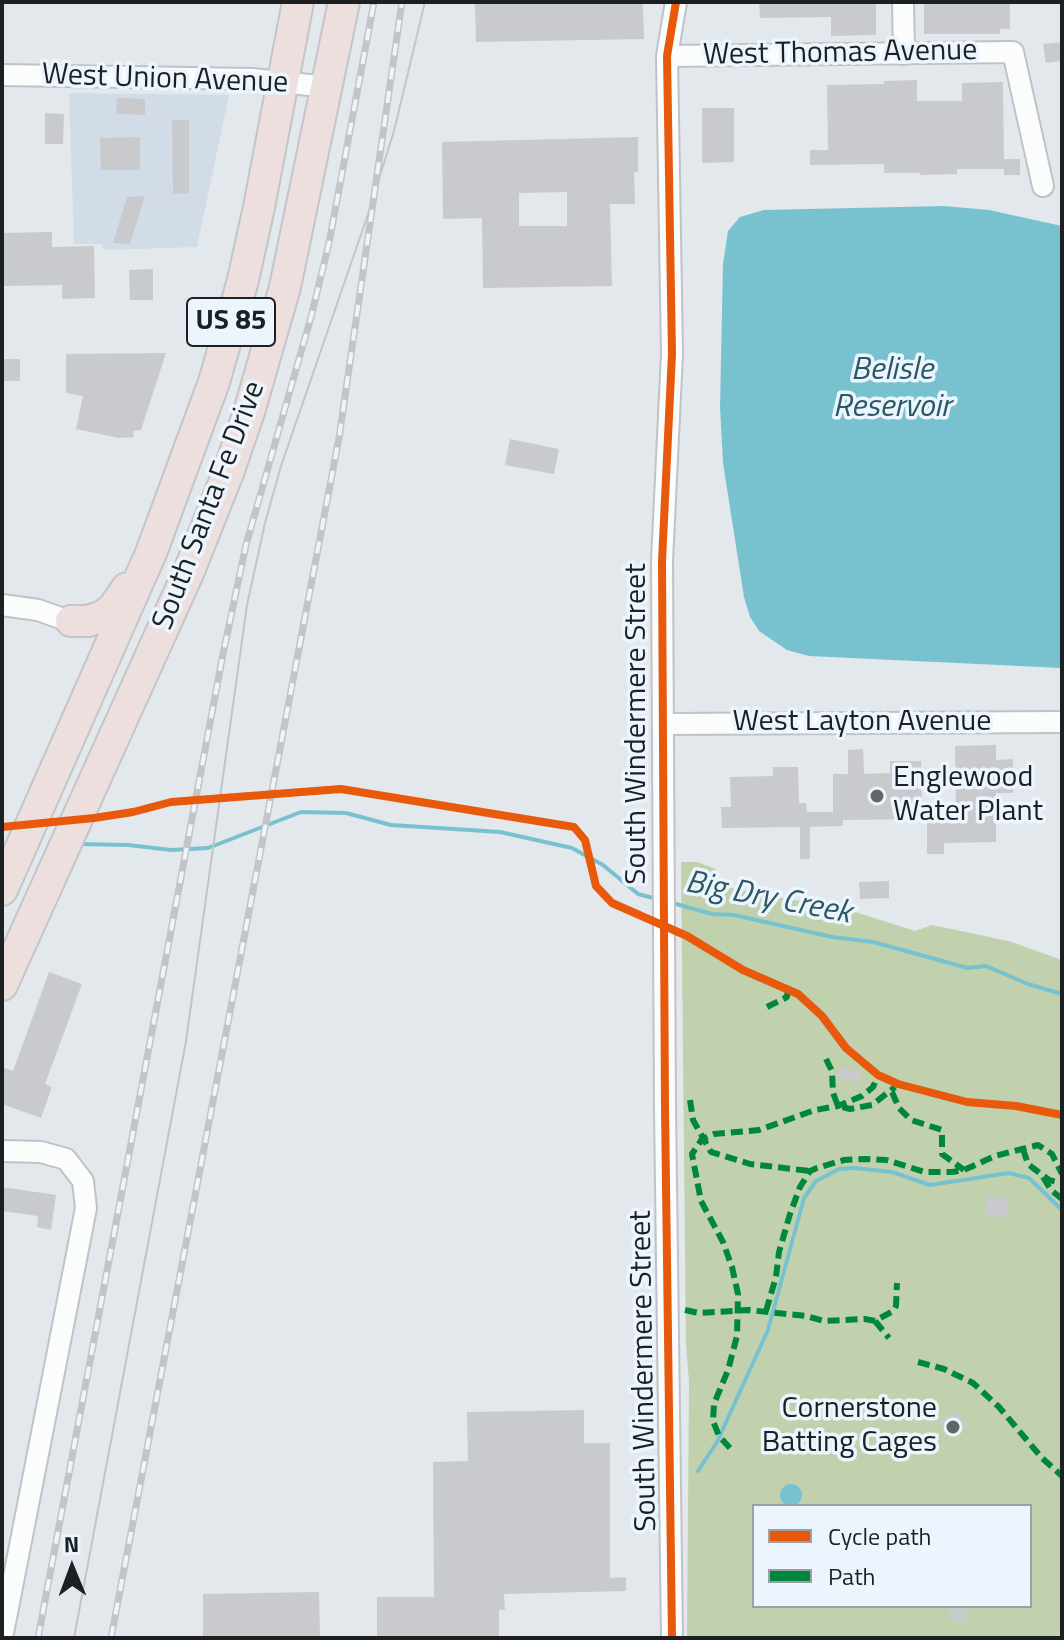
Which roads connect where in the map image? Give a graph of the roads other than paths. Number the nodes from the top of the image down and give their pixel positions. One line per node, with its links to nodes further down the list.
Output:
1 (298, 2): 8 (highway, South Santa Fe Drive / US 85)
2 (344, 2): 9 (highway, South Santa Fe Drive / US 85)
3 (676, 2): 6 (street, South Windermere Street)
4 (903, 2): 5 (street)
5 (904, 54): 6 (street, West Thomas Avenue); 10 (street, West Thomas Avenue)
6 (667, 56): 17 (street, South Windermere Street)
7 (2, 75): 8 (street, West Union Avenue)
8 (283, 82): 9 (street, West Union Avenue); 11 (highway, South Santa Fe Drive / US 85)
9 (328, 87): 19 (highway, South Santa Fe Drive / US 85)
10 (1043, 186)
11 (151, 553): 13 (highway); 14 (highway, South Santa Fe Drive / US 85)
12 (2, 605): 13 (street)
13 (71, 621): 14 (street); 15 (highway)
14 (113, 639): 15 (highway, South Santa Fe Drive / US 85)
15 (86, 701): 18 (highway, South Santa Fe Drive / US 85)
16 (1062, 722): 17 (street, West Layton Avenue)
17 (663, 724): 22 (street, South Windermere Street)
18 (2, 890)
19 (2, 985)
20 (2, 1151): 21 (street)
21 (2, 1638)
22 (672, 1638)

